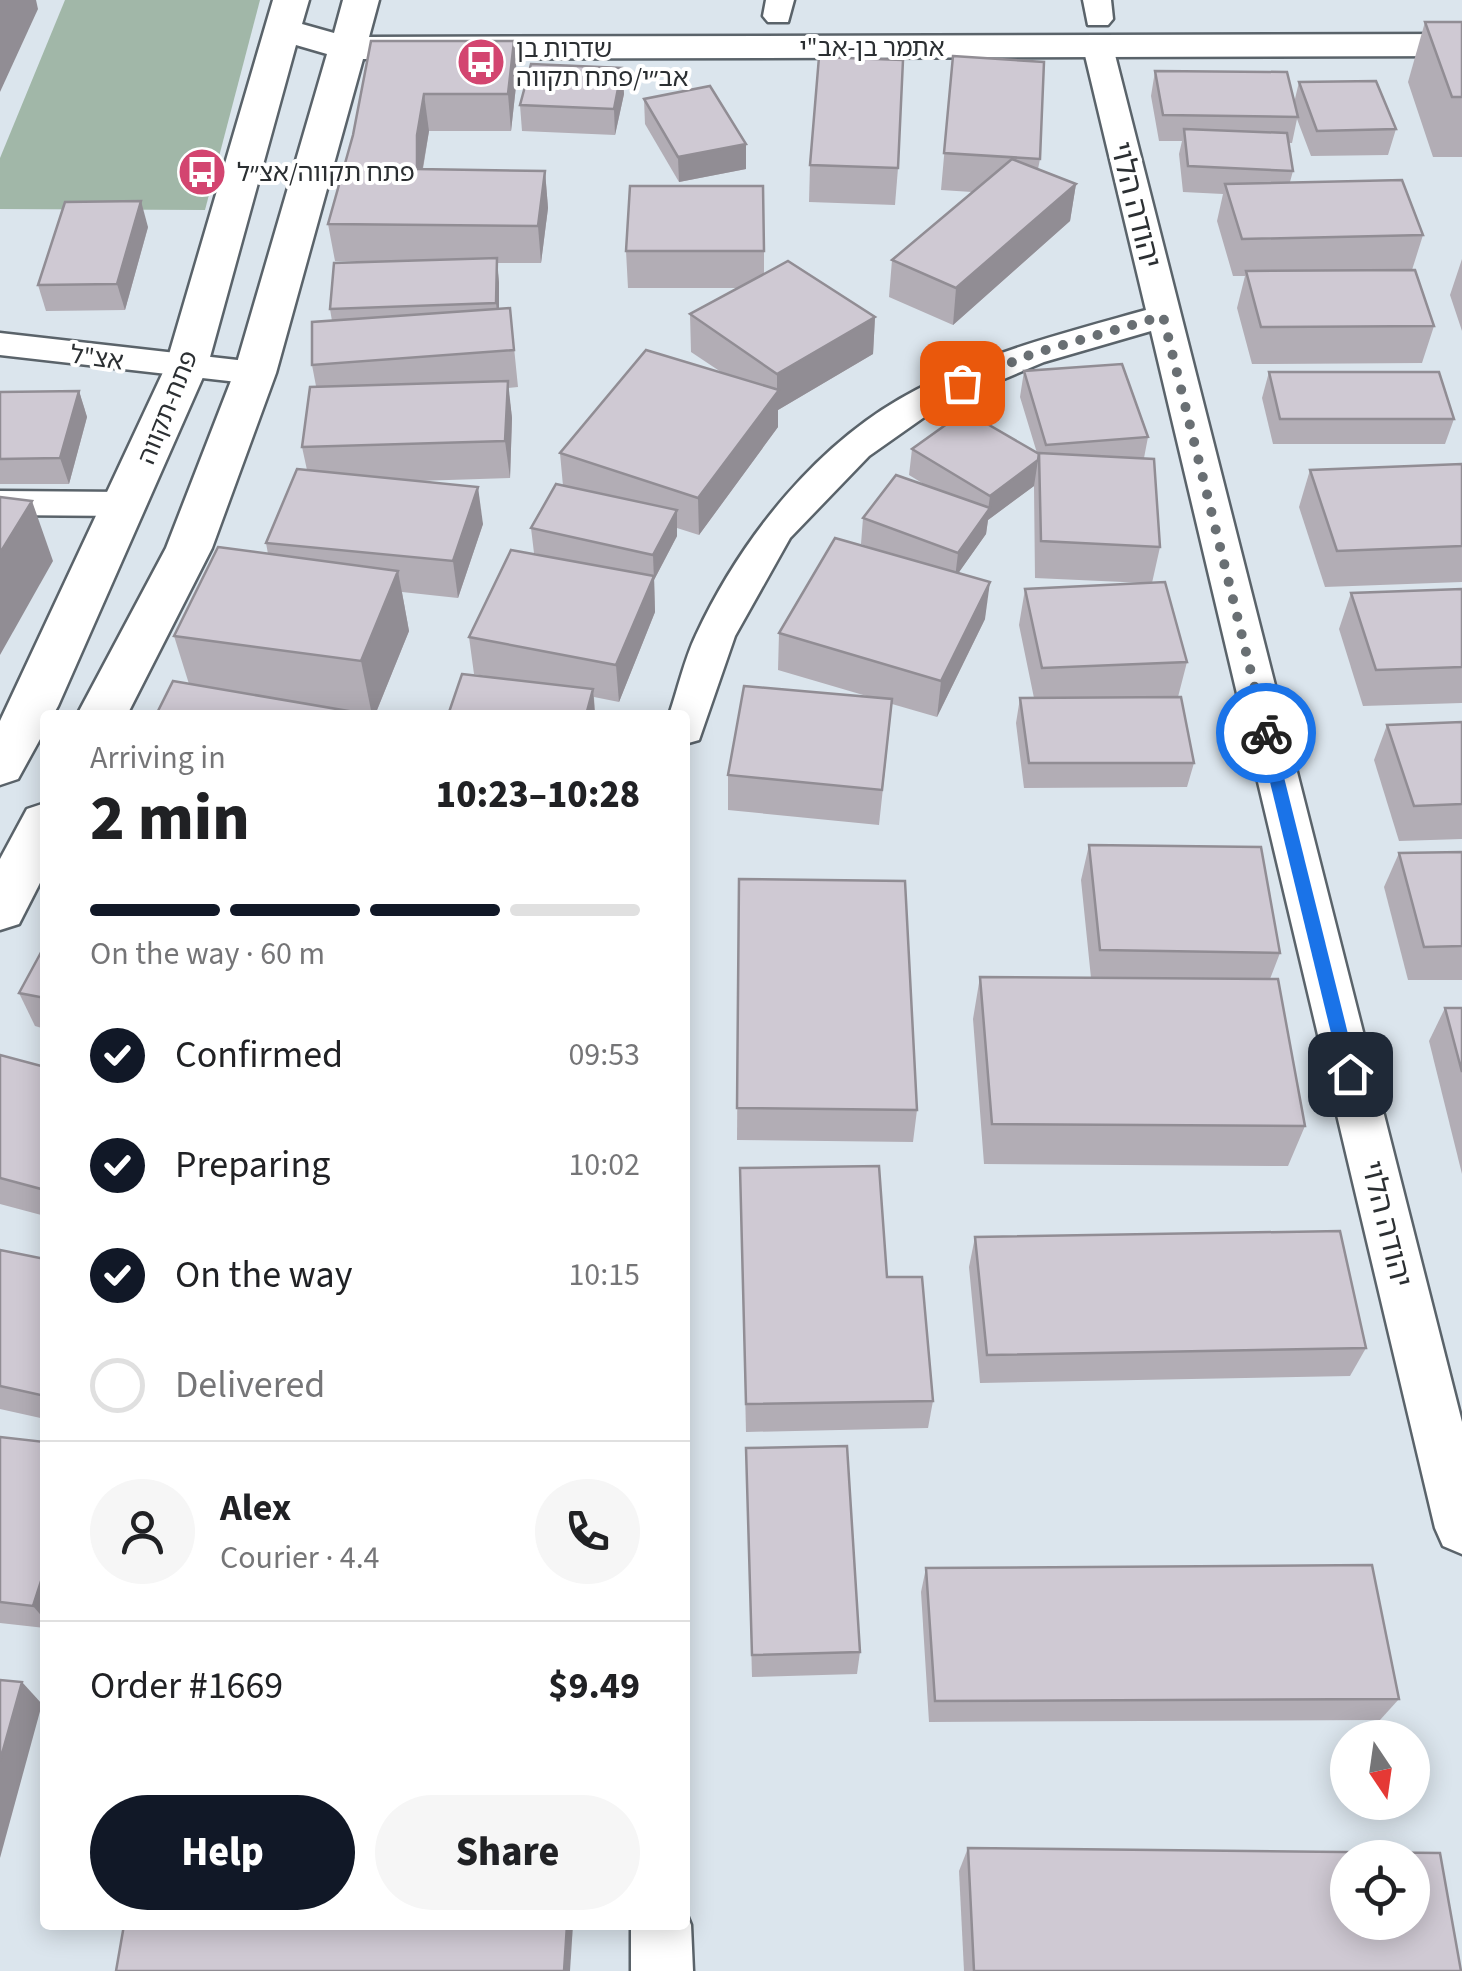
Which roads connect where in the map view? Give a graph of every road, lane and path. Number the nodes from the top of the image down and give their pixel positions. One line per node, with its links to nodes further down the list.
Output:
1 (779, 8): 4 (main road); 5 (main road)
2 (1462, 12): 5 (main road)
3 (288, 15): 4 (main road, אתמר בן-אב"י); 9 (main road, פתח-תקווה)
4 (355, 22): 5 (main road, אתמר בן-אב"י); 10 (main road)
5 (1098, 22): 6 (main road, אתמר בן-אב"י); 7 (street, יהודה הלוי)
6 (1462, 46)
7 (1163, 316): 14 (street); 18 (street, יהודה הלוי)
8 (0, 344): 9 (street, אצ"ל)
9 (186, 368): 10 (street, אצ"ל); 12 (main road, פתח-תקווה)
10 (255, 373): 13 (main road)
11 (0, 504): 12 (street)
12 (126, 504): 15 (main road, פתח-תקווה)
13 (105, 710)
14 (690, 714)
15 (0, 766)
16 (40, 833): 17 (main road)
17 (0, 909)
18 (1462, 1528)
19 (661, 1930): 20 (street)
20 (662, 1971)

